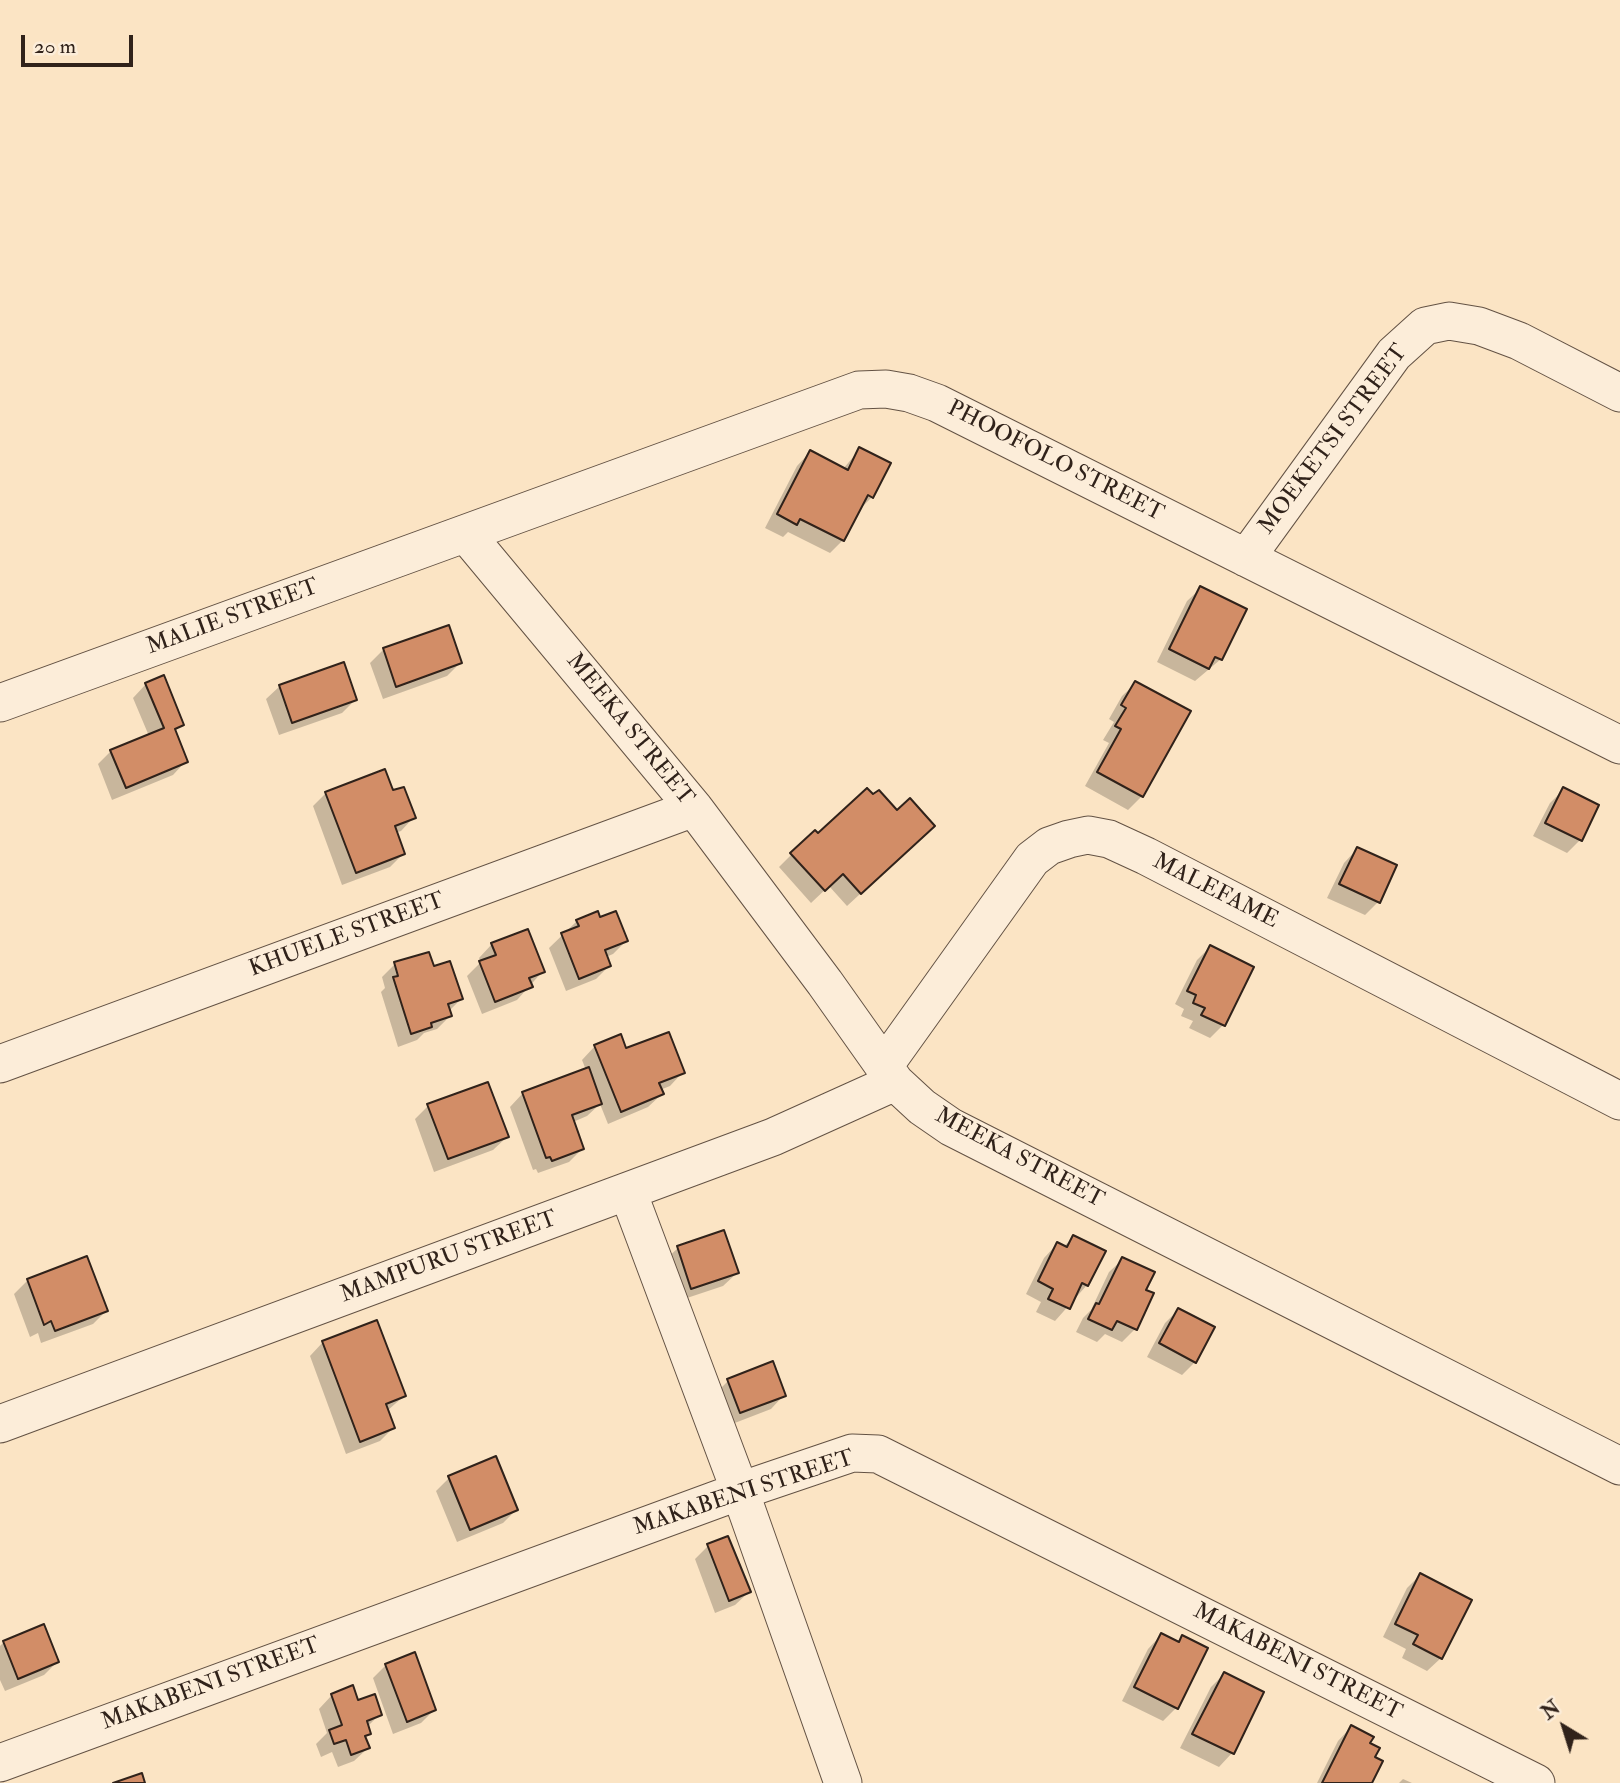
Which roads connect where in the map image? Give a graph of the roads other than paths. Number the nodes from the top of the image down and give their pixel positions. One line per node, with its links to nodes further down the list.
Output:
1 (1620, 393): 3 (street, MOEKETSI STREET)
2 (466, 534): 3 (street, PHOOFOLO STREET); 4 (street, MALIE STREET); 6 (street, MEEKA STREET)
3 (1246, 558): 5 (street, PHOOFOLO STREET)
4 (0, 703)
5 (1620, 745)
6 (694, 808): 7 (street, KHUELE STREET); 8 (street, MEEKA STREET)
7 (0, 1064)
8 (889, 1074): 9 (street, MALEFAME); 10 (street, MAMPURU STREET); 12 (street, MEEKA STREET)
9 (1620, 1101)
10 (628, 1192): 11 (street, MAMPURU STREET); 13 (street)
11 (0, 1424)
12 (1620, 1466)
13 (740, 1491): 14 (street, MAKABENI STREET); 15 (street); 16 (street, MAKABENI STREET)
14 (0, 1763)
15 (843, 1783)
16 (1536, 1783)

